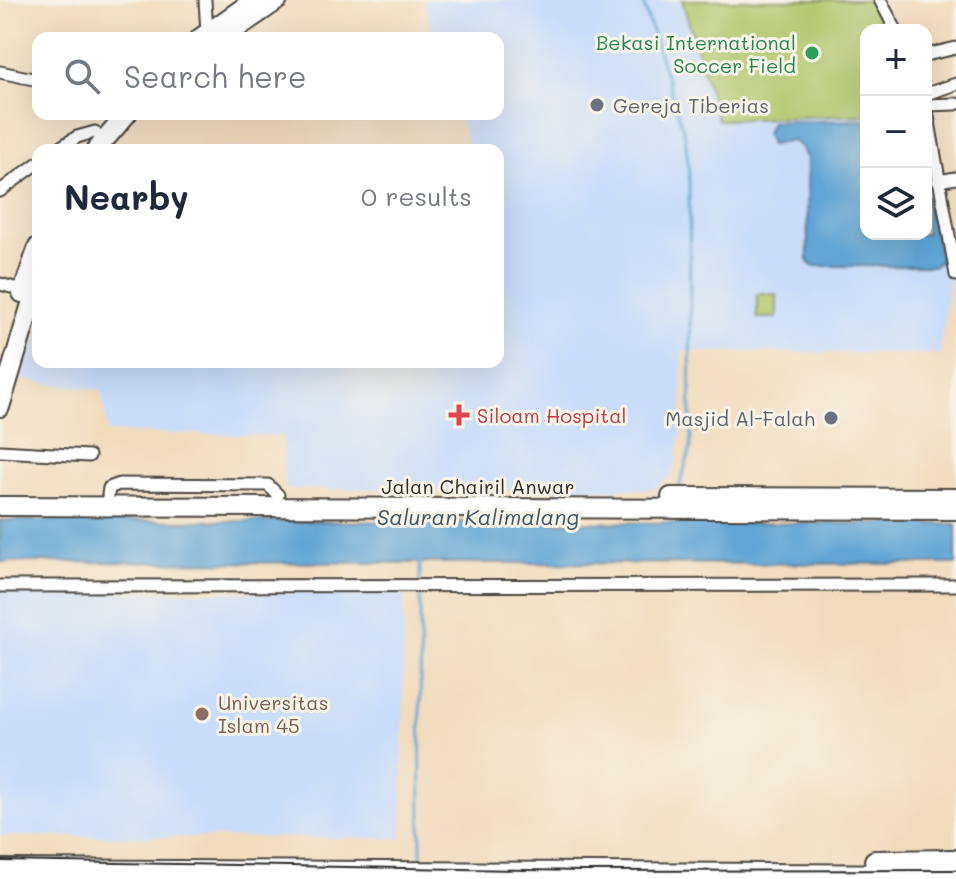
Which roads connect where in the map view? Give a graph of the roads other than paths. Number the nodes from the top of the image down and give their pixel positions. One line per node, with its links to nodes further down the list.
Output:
1 (205, 0): 6 (street)
2 (254, 0): 7 (main road)
3 (278, 0): 8 (main road)
4 (880, 0): 5 (street)
5 (893, 24)
6 (209, 32)
7 (215, 32)
8 (218, 32)
9 (956, 48): 10 (street)
10 (932, 54)
11 (0, 72): 12 (street)
12 (32, 79)
13 (956, 84): 14 (street)
14 (932, 92)
15 (956, 104): 16 (street)
16 (932, 105)
17 (107, 120): 19 (main road)
18 (120, 120): 19 (main road)
19 (95, 141): 21 (street)
20 (932, 143): 24 (street)
21 (66, 144)
22 (32, 167): 25 (street)
23 (956, 178): 24 (street)
24 (938, 181): 26 (street)
25 (0, 191)
26 (954, 254): 27 (street)
27 (956, 275)
28 (0, 284): 29 (street)
29 (32, 288): 30 (main road); 31 (main road)
30 (0, 363)
31 (0, 407)
32 (0, 451): 33 (street)
33 (89, 456)
34 (0, 494): 36 (main road, Jalan Chairil Anwar)
35 (956, 498): 37 (main road, Jalan Chairil Anwar)
36 (278, 501): 37 (main road, Jalan Chairil Anwar); 38 (main road, Jalan Chairil Anwar)
37 (794, 503): 39 (main road, Jalan Chairil Anwar)
38 (0, 506)
39 (956, 510)
40 (956, 585): 41 (street)
41 (0, 586)
42 (956, 860): 44 (highway)
43 (0, 870): 44 (highway)
44 (664, 873): 45 (highway)
45 (956, 875)

